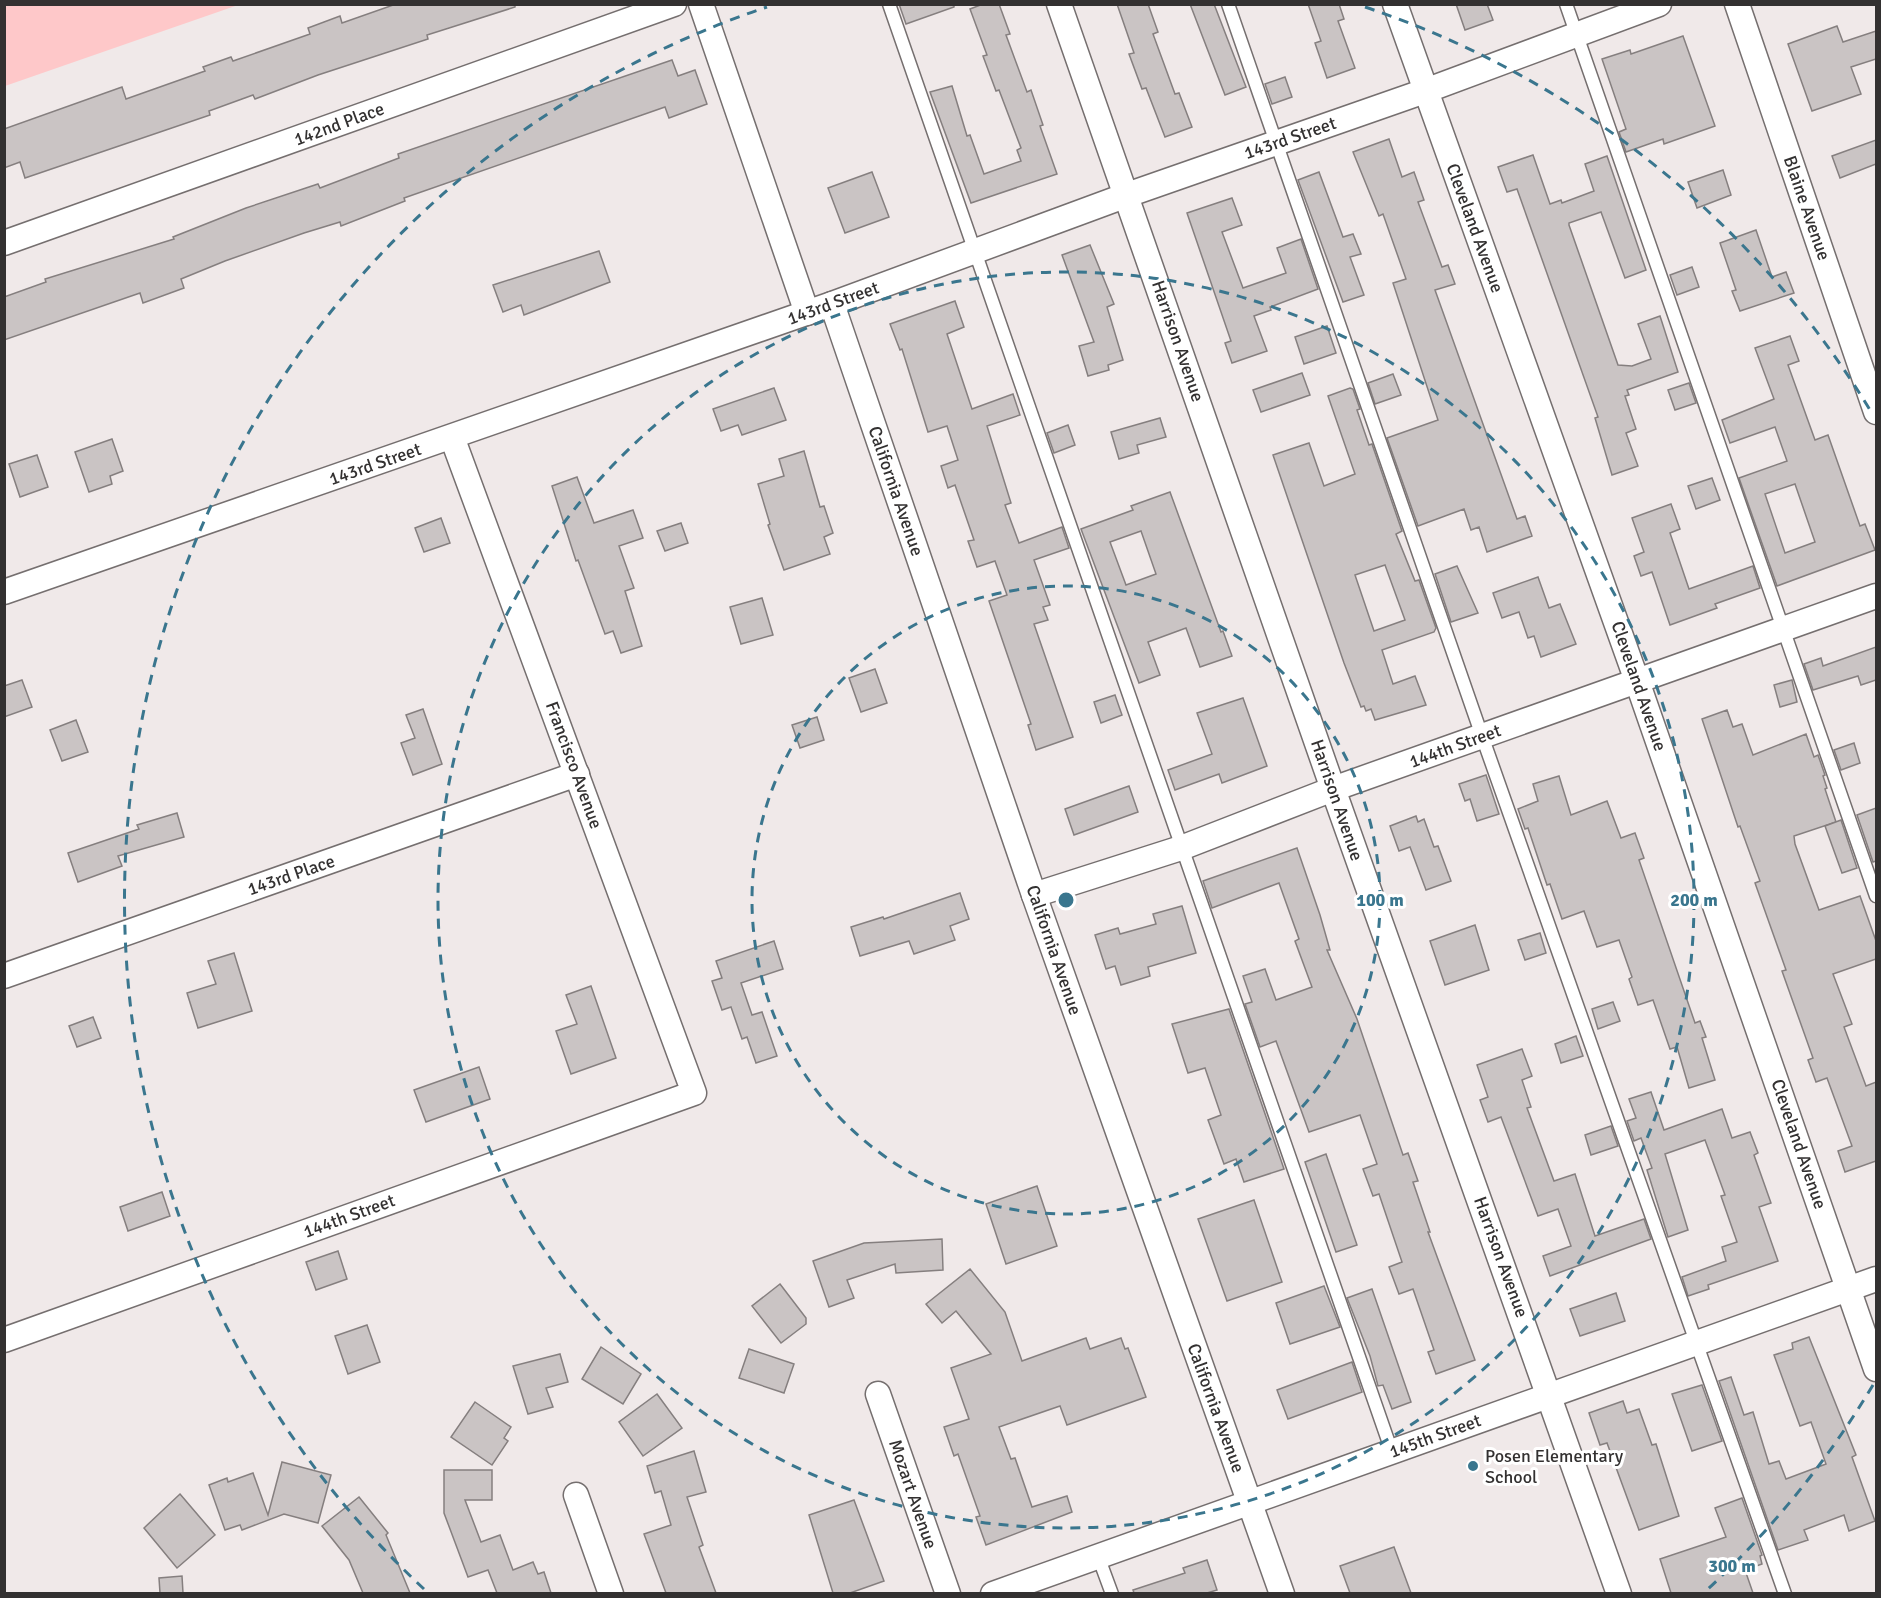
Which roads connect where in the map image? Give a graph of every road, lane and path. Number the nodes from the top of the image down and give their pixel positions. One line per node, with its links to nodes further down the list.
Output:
1 (674, 4): 14 (street, 142nd Place)
2 (701, 4): 17 (street)
3 (889, 4): 15 (lane)
4 (1059, 4): 13 (street, Harrison Avenue)
5 (1228, 4): 12 (lane)
6 (1395, 4): 11 (street, Cleveland Avenue)
7 (1566, 4): 10 (lane)
8 (1659, 4): 10 (street, 143rd Street)
9 (1737, 4): 18 (street, Blaine Avenue)
10 (1577, 35): 11 (street, 143rd Street); 22 (lane)
11 (1425, 91): 12 (street, 143rd Street); 23 (street, Cleveland Avenue)
12 (1278, 142): 13 (street, 143rd Street); 24 (lane)
13 (1127, 195): 15 (street, 143rd Street); 26 (street, Harrison Avenue)
14 (4, 243)
15 (977, 251): 16 (street, 143rd Street); 27 (lane)
16 (832, 304): 17 (street, 143rd Street); 28 (street, California Avenue)
17 (807, 313): 19 (street, 143rd Street)
18 (1876, 412)
19 (452, 437): 20 (street, 143rd Street); 25 (street, Francisco Avenue)
20 (4, 592)
21 (1876, 596): 22 (street, 144th Street)
22 (1782, 630): 23 (street, 144th Street); 29 (lane)
23 (1637, 681): 24 (street, 144th Street); 33 (street, Cleveland Avenue)
24 (1482, 736): 26 (street, 144th Street); 35 (lane)
25 (577, 774): 30 (street, 143rd Place); 31 (street, Francisco Avenue)
26 (1333, 789): 27 (street, 144th Street); 38 (street, Harrison Avenue)
27 (1181, 848): 28 (street, 144th Street); 39 (lane)
28 (1034, 895): 41 (street, California Avenue)
29 (1876, 896)
30 (4, 976)
31 (694, 1093): 34 (street, 144th Street)
32 (1876, 1279): 33 (street, 145th Street)
33 (1849, 1289): 35 (street, 145th Street); 36 (street, Cleveland Avenue)
34 (4, 1340)
35 (1696, 1343): 38 (street, 145th Street); 49 (lane)
36 (1876, 1369)
37 (878, 1394): 44 (street, Mozart Avenue)
38 (1550, 1396): 39 (street, 145th Street); 48 (street, Harrison Avenue)
39 (1392, 1452): 41 (street, 145th Street)
40 (576, 1495): 43 (street)
41 (1250, 1502): 42 (street, 145th Street); 47 (street, California Avenue)
42 (1098, 1556): 45 (street, 145th Street); 46 (lane)
43 (610, 1593)
44 (948, 1593)
45 (993, 1593)
46 (1112, 1593)
47 (1282, 1593)
48 (1619, 1593)
49 (1785, 1593)

